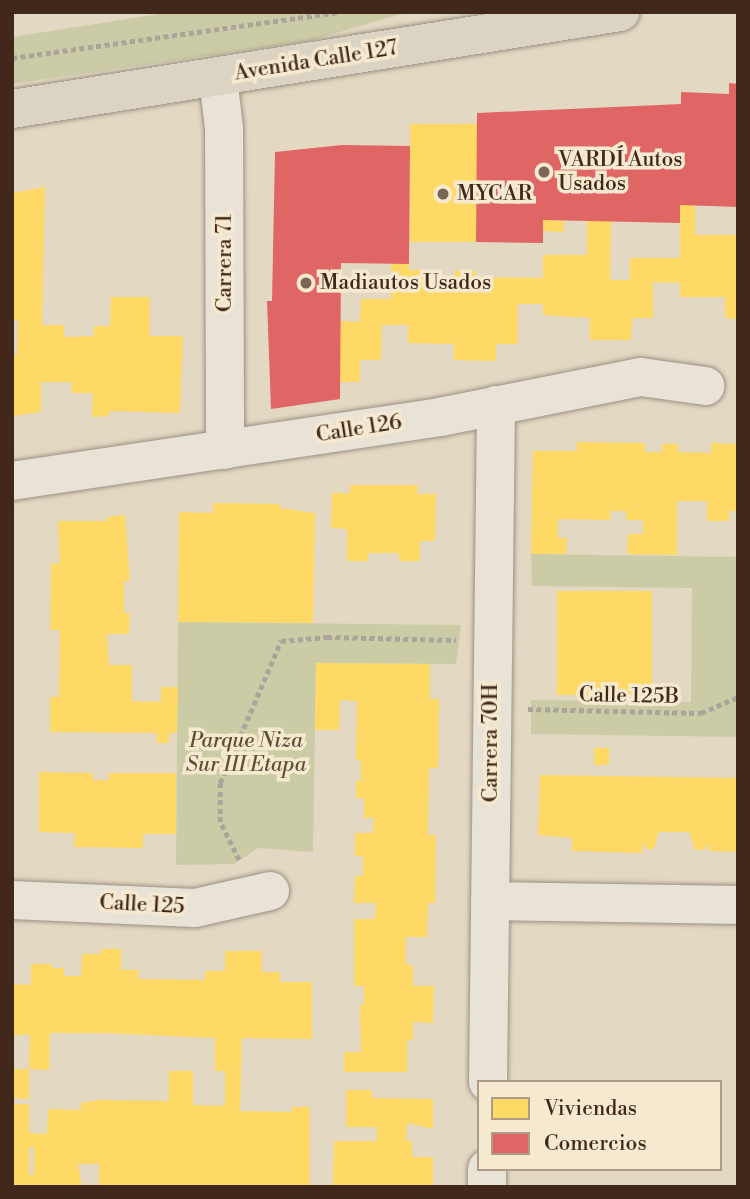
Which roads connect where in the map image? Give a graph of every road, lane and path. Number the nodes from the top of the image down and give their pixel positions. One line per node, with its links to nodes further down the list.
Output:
1 (338, 12): 3 (path)
2 (620, 12): 4 (main road, Avenida Calle 127)
3 (12, 58)
4 (218, 77): 5 (main road, Avenida Calle 127); 8 (street, Carrera 71)
5 (12, 109)
6 (705, 386): 7 (street, Calle 126)
7 (496, 405): 8 (street, Calle 126); 16 (street, Carrera 70H)
8 (225, 450): 9 (street, Calle 126)
9 (12, 481)
10 (461, 640): 13 (path)
11 (738, 697): 12 (path, Calle 125B)
12 (517, 709)
13 (240, 864)
14 (270, 891): 15 (street, Calle 125)
15 (12, 900)
16 (489, 901): 17 (street); 18 (street, Carrera 70H)
17 (738, 905)
18 (488, 1080)

